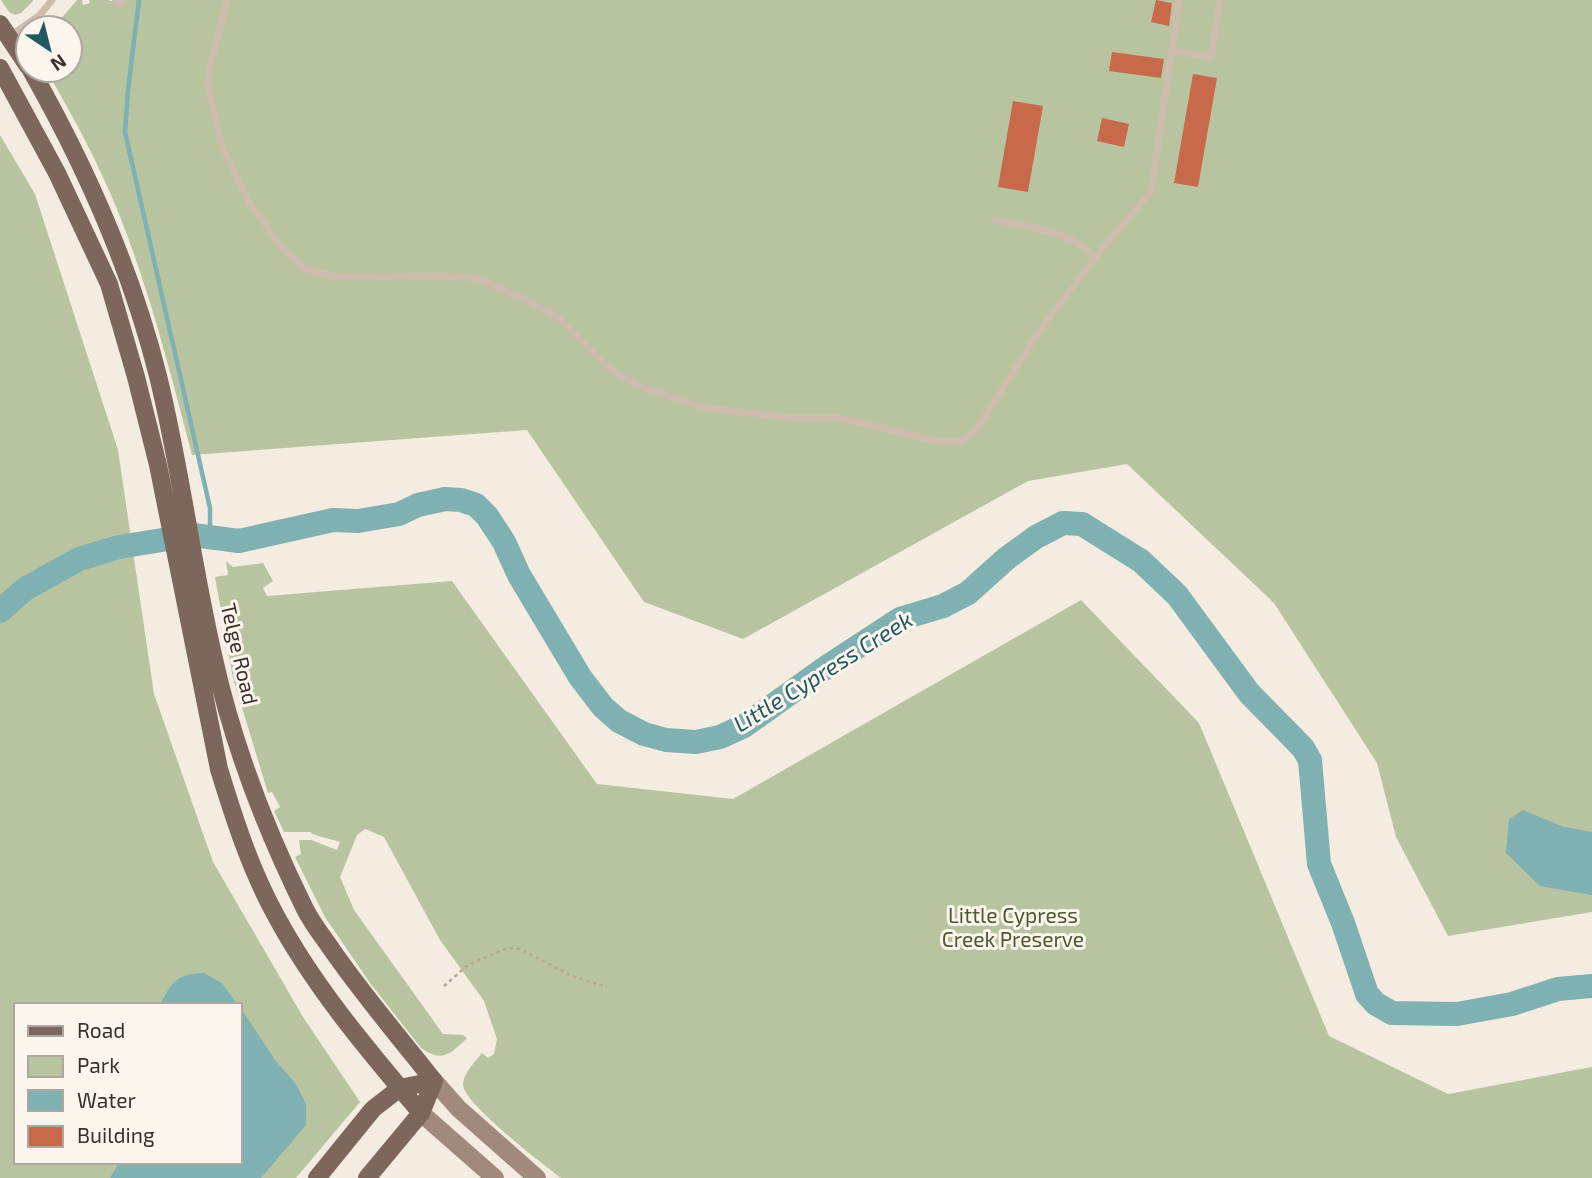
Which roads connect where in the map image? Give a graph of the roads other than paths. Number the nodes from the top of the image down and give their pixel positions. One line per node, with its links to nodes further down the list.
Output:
1 (227, 0): 10 (lane)
2 (1180, 0): 6 (lane)
3 (1220, 0): 6 (lane)
4 (48, 2): 5 (lane)
5 (5, 30)
6 (1172, 51): 10 (lane)
7 (0, 68): 11 (main road, Telge Road)
8 (38, 84): 11 (main road, Telge Road)
9 (995, 220): 10 (lane)
10 (1095, 258)
11 (178, 523): 12 (main road, Telge Road)
12 (188, 571): 13 (main road, Telge Road); 14 (main road, Telge Road)
13 (434, 1082): 14 (main road); 15 (main road); 19 (main road, Telge Road)
14 (400, 1088): 15 (main road, Telge Road); 16 (main road)
15 (421, 1113): 17 (main road); 18 (main road, Telge Road)
16 (317, 1178)
17 (367, 1178)
18 (495, 1178)
19 (537, 1178)

